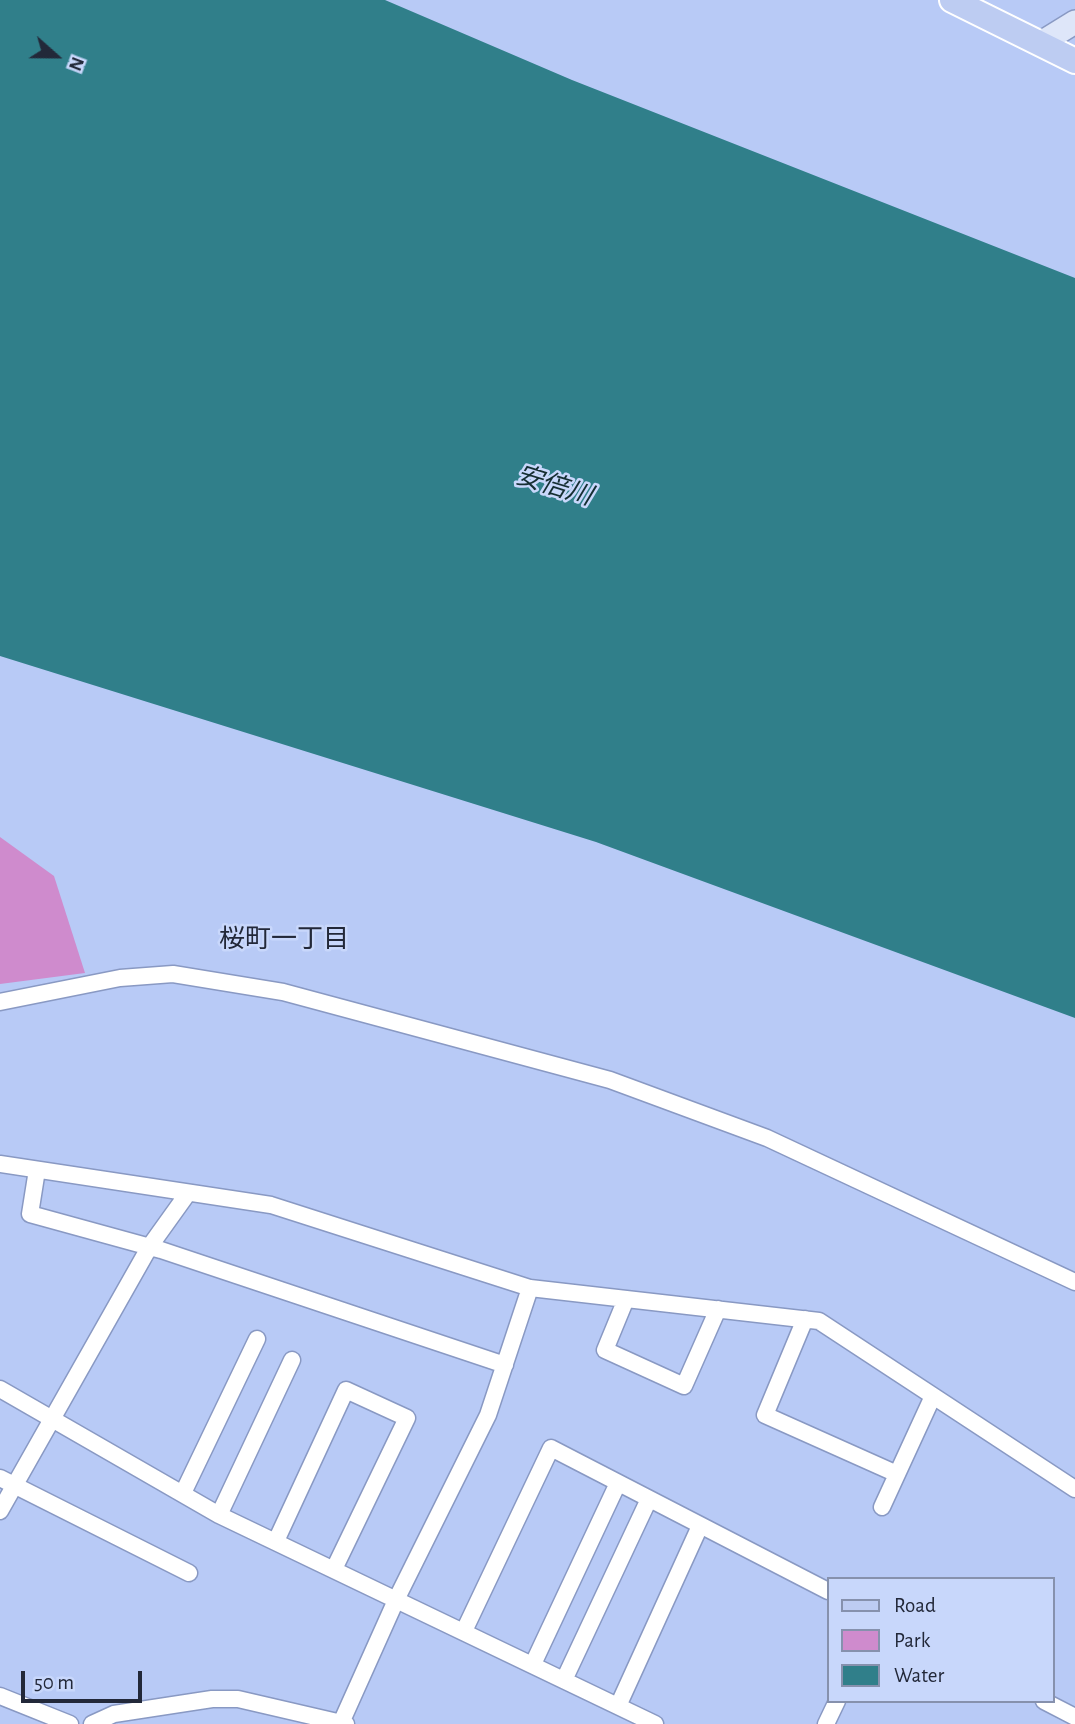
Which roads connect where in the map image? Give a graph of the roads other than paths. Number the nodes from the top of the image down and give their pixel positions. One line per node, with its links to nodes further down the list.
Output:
1 (953, 0): 3 (main road)
2 (1075, 22): 3 (street)
3 (1041, 43): 4 (main road)
4 (1075, 61)
5 (0, 1002): 10 (street)
6 (0, 1164): 7 (street)
7 (37, 1170): 8 (street); 9 (street)
8 (188, 1193): 9 (street); 11 (street)
9 (150, 1247): 17 (street); 20 (street)
10 (1075, 1282)
11 (530, 1288): 12 (street); 17 (street)
12 (626, 1299): 13 (street); 13 (street)
13 (718, 1309): 14 (street)
14 (805, 1319): 19 (street); 21 (street)
15 (257, 1339): 25 (street)
16 (292, 1360): 29 (street)
17 (505, 1365): 35 (street)
18 (0, 1389): 20 (street)
19 (933, 1396): 21 (street); 24 (street)
20 (52, 1419): 22 (street); 25 (street)
21 (897, 1474): 27 (street)
22 (7, 1482): 28 (street); 33 (street)
23 (618, 1483): 26 (street); 36 (street); 37 (street)
24 (1075, 1489)
25 (183, 1493): 29 (street)
26 (649, 1499): 30 (street); 38 (street)
27 (882, 1507)
28 (0, 1511)
29 (219, 1515): 31 (street)
30 (700, 1526): 34 (street); 42 (street)
31 (276, 1541): 32 (street); 32 (street)
32 (334, 1569): 35 (street)
33 (189, 1573)
34 (827, 1590)
35 (397, 1598): 36 (street); 46 (street)
36 (464, 1631): 37 (street)
37 (533, 1664): 38 (street)
38 (564, 1680): 42 (street)
39 (0, 1696): 44 (street)
40 (835, 1703): 48 (street)
41 (1048, 1703): 43 (street)
42 (618, 1706): 47 (street)
43 (1075, 1717)
44 (70, 1724)
45 (92, 1724): 46 (street)
46 (344, 1724)
47 (655, 1724)
48 (826, 1724)

